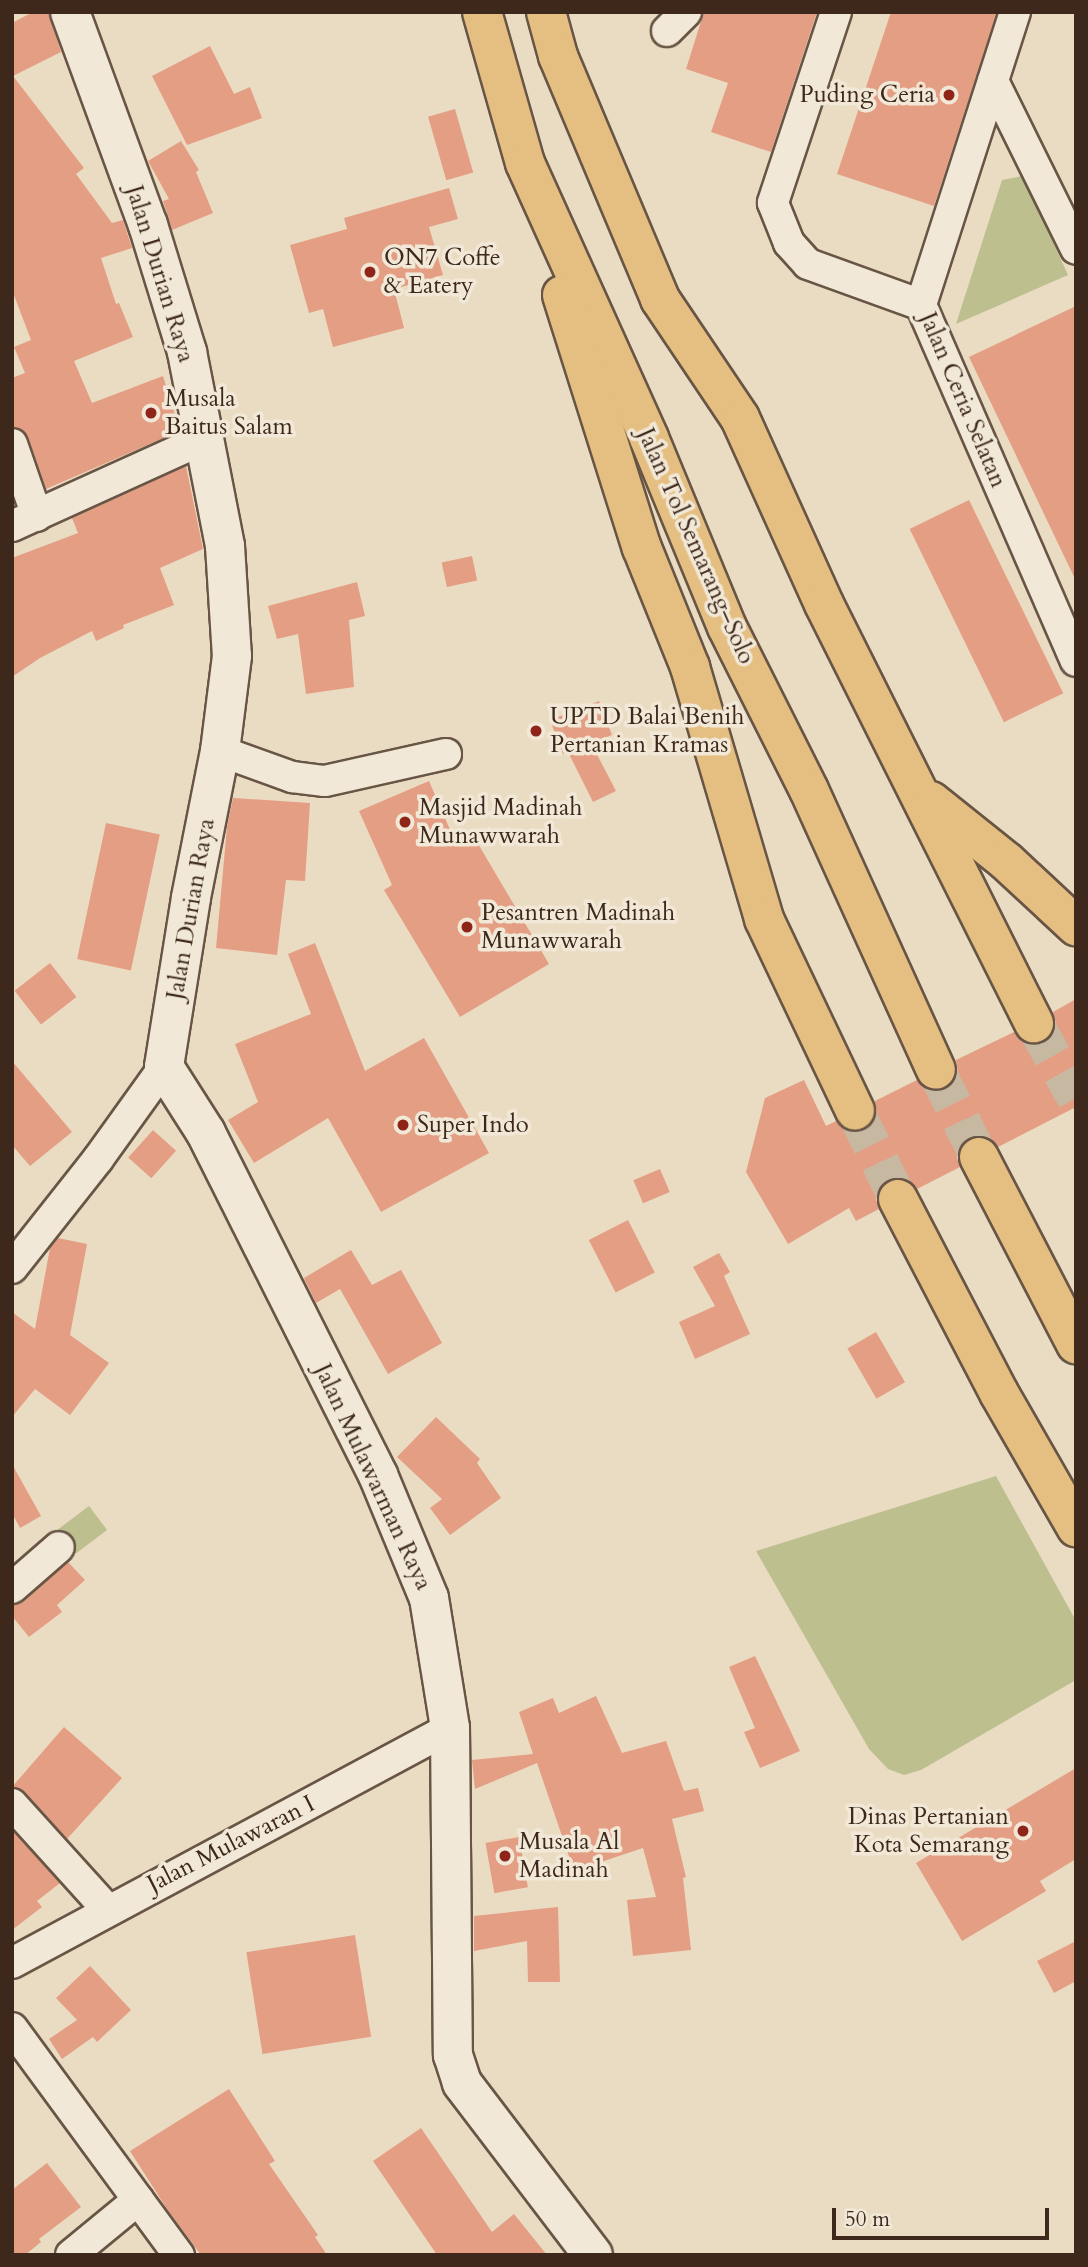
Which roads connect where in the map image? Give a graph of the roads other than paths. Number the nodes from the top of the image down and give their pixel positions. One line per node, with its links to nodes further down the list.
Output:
1 (70, 12): 10 (main road, Jalan Durian Raya)
2 (482, 12): 7 (highway, Jalan Tol Semarang–Solo)
3 (546, 12): 16 (highway)
4 (836, 12): 9 (street)
5 (1015, 12): 6 (street, Jalan Ceria Selatan)
6 (993, 81): 8 (street); 9 (street, Jalan Ceria Selatan)
7 (525, 163): 20 (highway, Jalan Tol Semarang–Solo); 21 (highway)
8 (1076, 249)
9 (921, 306): 13 (street, Jalan Ceria Selatan)
10 (204, 439): 12 (street); 14 (main road, Jalan Durian Raya)
11 (12, 444): 12 (street)
12 (25, 521)
13 (1076, 661)
14 (220, 751): 15 (street); 19 (main road, Jalan Durian Raya)
15 (446, 754)
16 (921, 793): 17 (highway); 18 (highway)
17 (1076, 926)
18 (1034, 1023)
19 (164, 1067): 24 (street); 29 (main road, Jalan Mulawarman Raya)
20 (936, 1070)
21 (855, 1111)
22 (979, 1157): 25 (highway)
23 (898, 1199): 26 (highway)
24 (14, 1264)
25 (1076, 1344)
26 (1076, 1527)
27 (59, 1547): 28 (street)
28 (12, 1588)
29 (450, 1728): 31 (street, Jalan Mulawaran I); 37 (main road, Jalan Mulawarman Raya)
30 (12, 1804): 31 (street)
31 (107, 1909): 32 (street, Jalan Mulawaran I)
32 (12, 1963)
33 (12, 2028): 34 (street)
34 (138, 2200): 35 (street); 36 (street)
35 (71, 2255)
36 (179, 2255)
37 (593, 2255)

